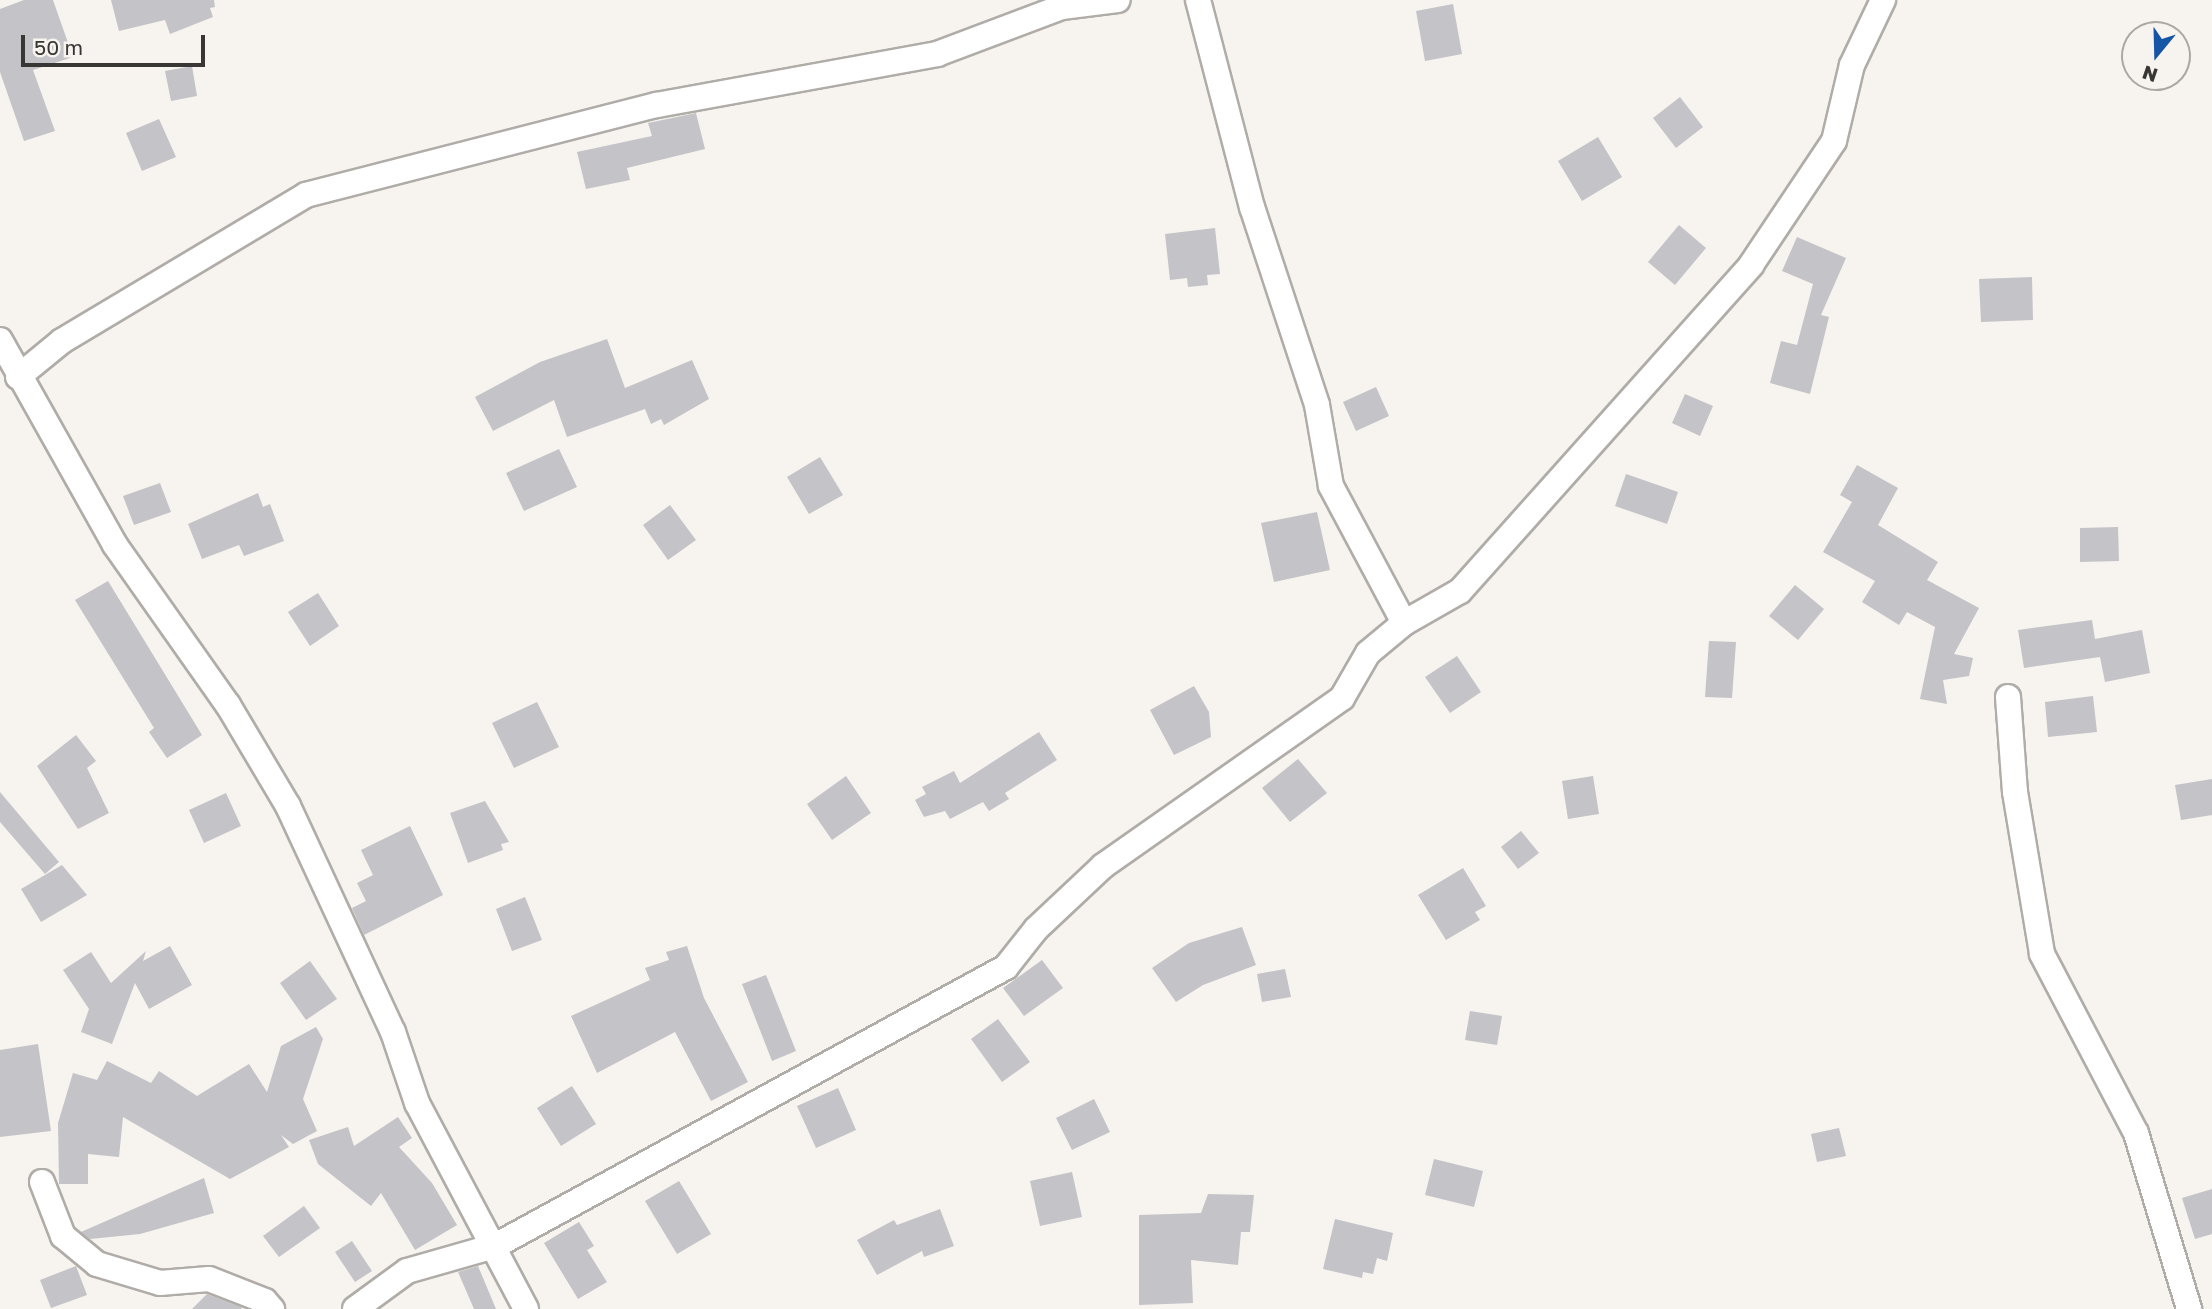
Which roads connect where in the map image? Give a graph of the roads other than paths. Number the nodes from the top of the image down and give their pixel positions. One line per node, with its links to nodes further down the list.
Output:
1 (1118, 0): 5 (street)
2 (1198, 0): 6 (street)
3 (1883, 0): 6 (street)
4 (0, 340): 5 (street)
5 (18, 377): 9 (street)
6 (1404, 623): 9 (street)
7 (2008, 697): 13 (street)
8 (42, 1182): 10 (street)
9 (495, 1246): 11 (street); 12 (street)
10 (272, 1309)
11 (355, 1309)
12 (526, 1309)
13 (2189, 1309)

